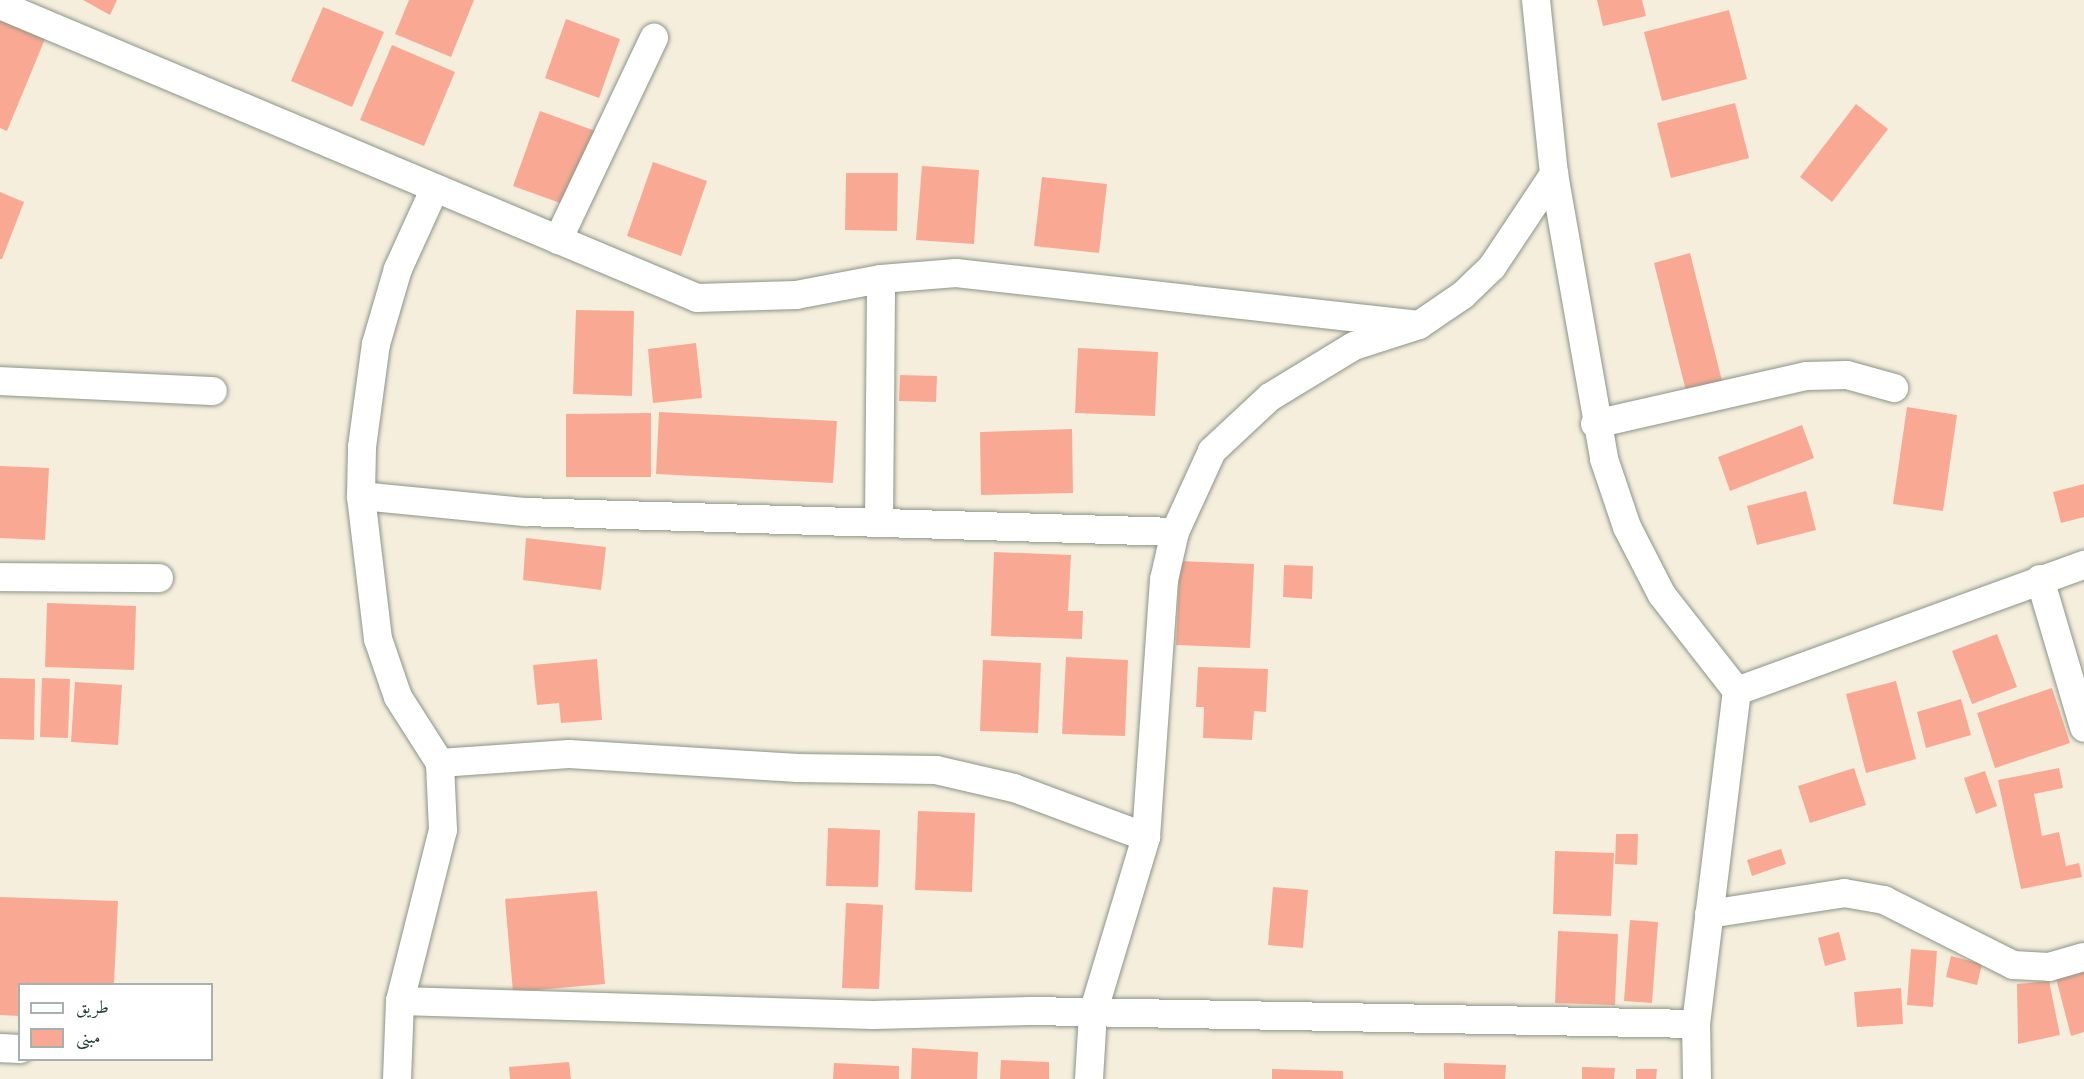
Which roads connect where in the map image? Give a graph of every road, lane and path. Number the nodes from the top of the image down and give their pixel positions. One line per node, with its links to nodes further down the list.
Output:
1 (1536, 0): 4 (street)
2 (0, 5): 5 (street)
3 (654, 38): 6 (street)
4 (1554, 174): 8 (street); 12 (street)
5 (434, 190): 6 (street); 13 (street)
6 (558, 240): 7 (street)
7 (881, 279): 8 (street); 14 (street)
8 (1419, 325): 15 (street)
9 (0, 381): 11 (street)
10 (1894, 388): 12 (street)
11 (213, 391)
12 (1595, 424): 20 (street)
13 (361, 496): 14 (street); 22 (street)
14 (879, 522): 15 (street)
15 (1174, 532): 23 (street)
16 (2084, 565): 19 (street)
17 (0, 577): 18 (street)
18 (159, 578)
19 (2040, 579): 20 (street); 21 (street)
20 (1737, 691): 24 (street)
21 (2084, 728)
22 (440, 762): 23 (street); 26 (street)
23 (1146, 837): 27 (street)
24 (1709, 914): 25 (street); 28 (street)
25 (2084, 957)
26 (400, 1001): 27 (street); 31 (street)
27 (1093, 1013): 28 (street); 32 (street)
28 (1696, 1024): 33 (street)
29 (0, 1048): 30 (street)
30 (18, 1049)
31 (397, 1079)
32 (1089, 1079)
33 (1696, 1079)

